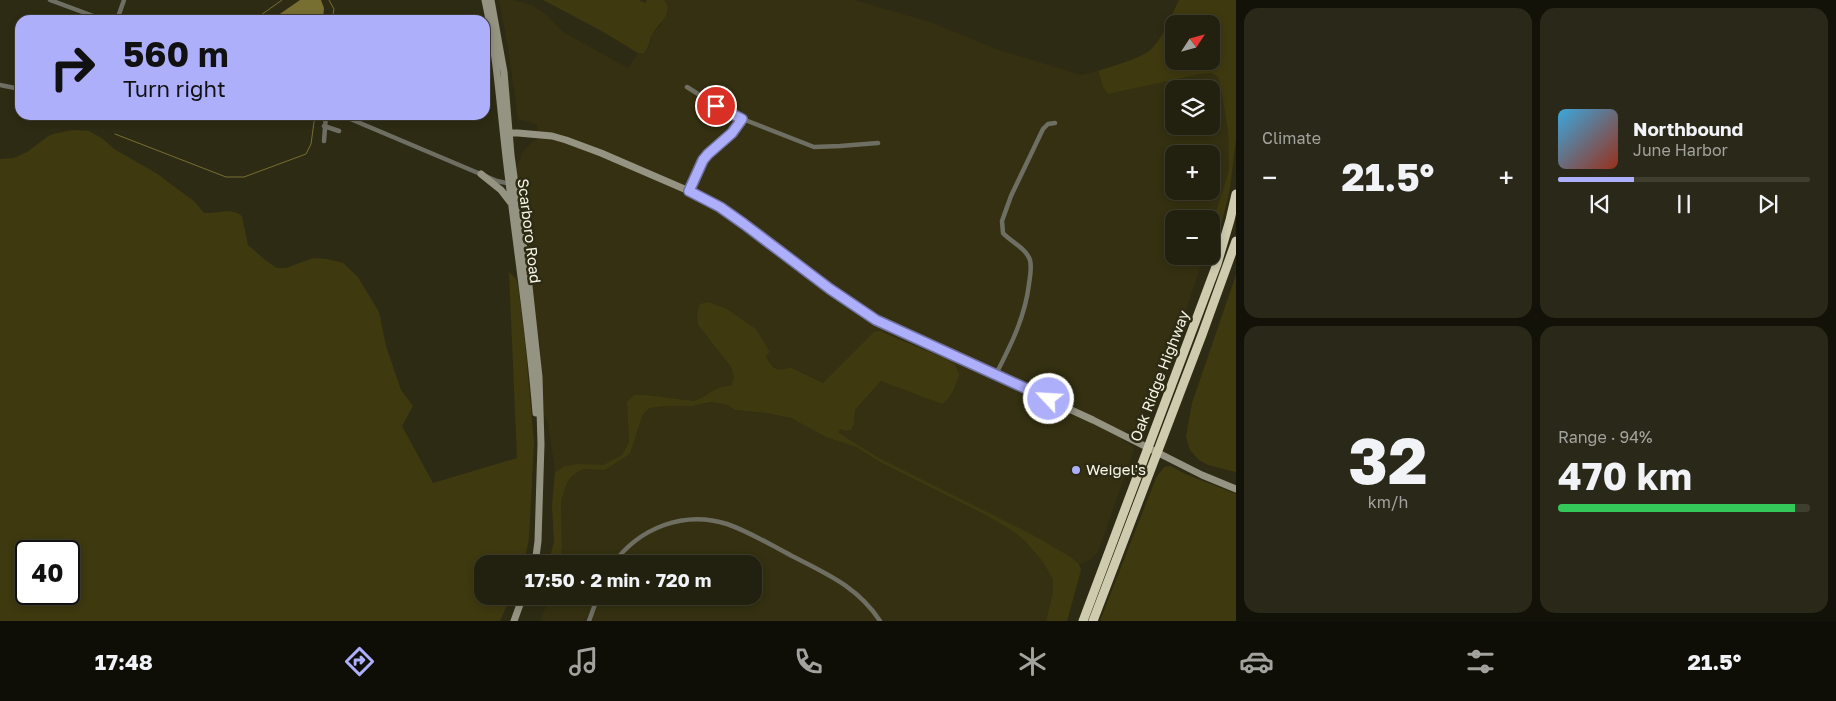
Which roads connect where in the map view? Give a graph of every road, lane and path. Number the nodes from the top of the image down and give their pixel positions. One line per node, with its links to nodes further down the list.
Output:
1 (50, 0): 5 (street)
2 (124, 0): 6 (street)
3 (485, 0): 7 (main road, Scarboro Road)
4 (491, 0): 18 (main road, Scarboro Road)
5 (90, 15)
6 (119, 15)
7 (488, 15)
8 (490, 27): 18 (main road, Scarboro Road)
9 (0, 85): 11 (street)
10 (687, 87): 12 (street)
11 (15, 88)
12 (742, 119): 20 (street); 23 (street)
13 (325, 120): 16 (street)
14 (353, 120): 21 (street)
15 (1055, 123): 27 (street)
16 (324, 126): 17 (street); 19 (street)
17 (339, 131)
18 (506, 133): 22 (main road, Scarboro Road); 23 (main road)
19 (324, 141)
20 (878, 142)
21 (481, 174): 22 (street); 25 (main road)
22 (512, 184): 25 (main road, Scarboro Road); 30 (main road, Scarboro Road)
23 (689, 191): 27 (main road)
24 (1236, 194): 28 (highway, Oak Ridge Highway)
25 (512, 205): 30 (main road, Scarboro Road)
26 (1236, 241): 29 (highway, Oak Ridge Highway)
27 (996, 374): 28 (main road)
28 (1148, 447): 29 (main road); 39 (highway, Oak Ridge Highway)
29 (1157, 452): 31 (main road); 40 (highway, Oak Ridge Highway)
30 (540, 466): 32 (main road, Scarboro Road)
31 (1236, 489)
32 (536, 555)
33 (620, 555): 38 (street)
34 (520, 605): 36 (main road)
35 (594, 605): 37 (street)
36 (514, 621)
37 (588, 621)
38 (880, 621)
39 (1083, 621)
40 (1094, 621)

